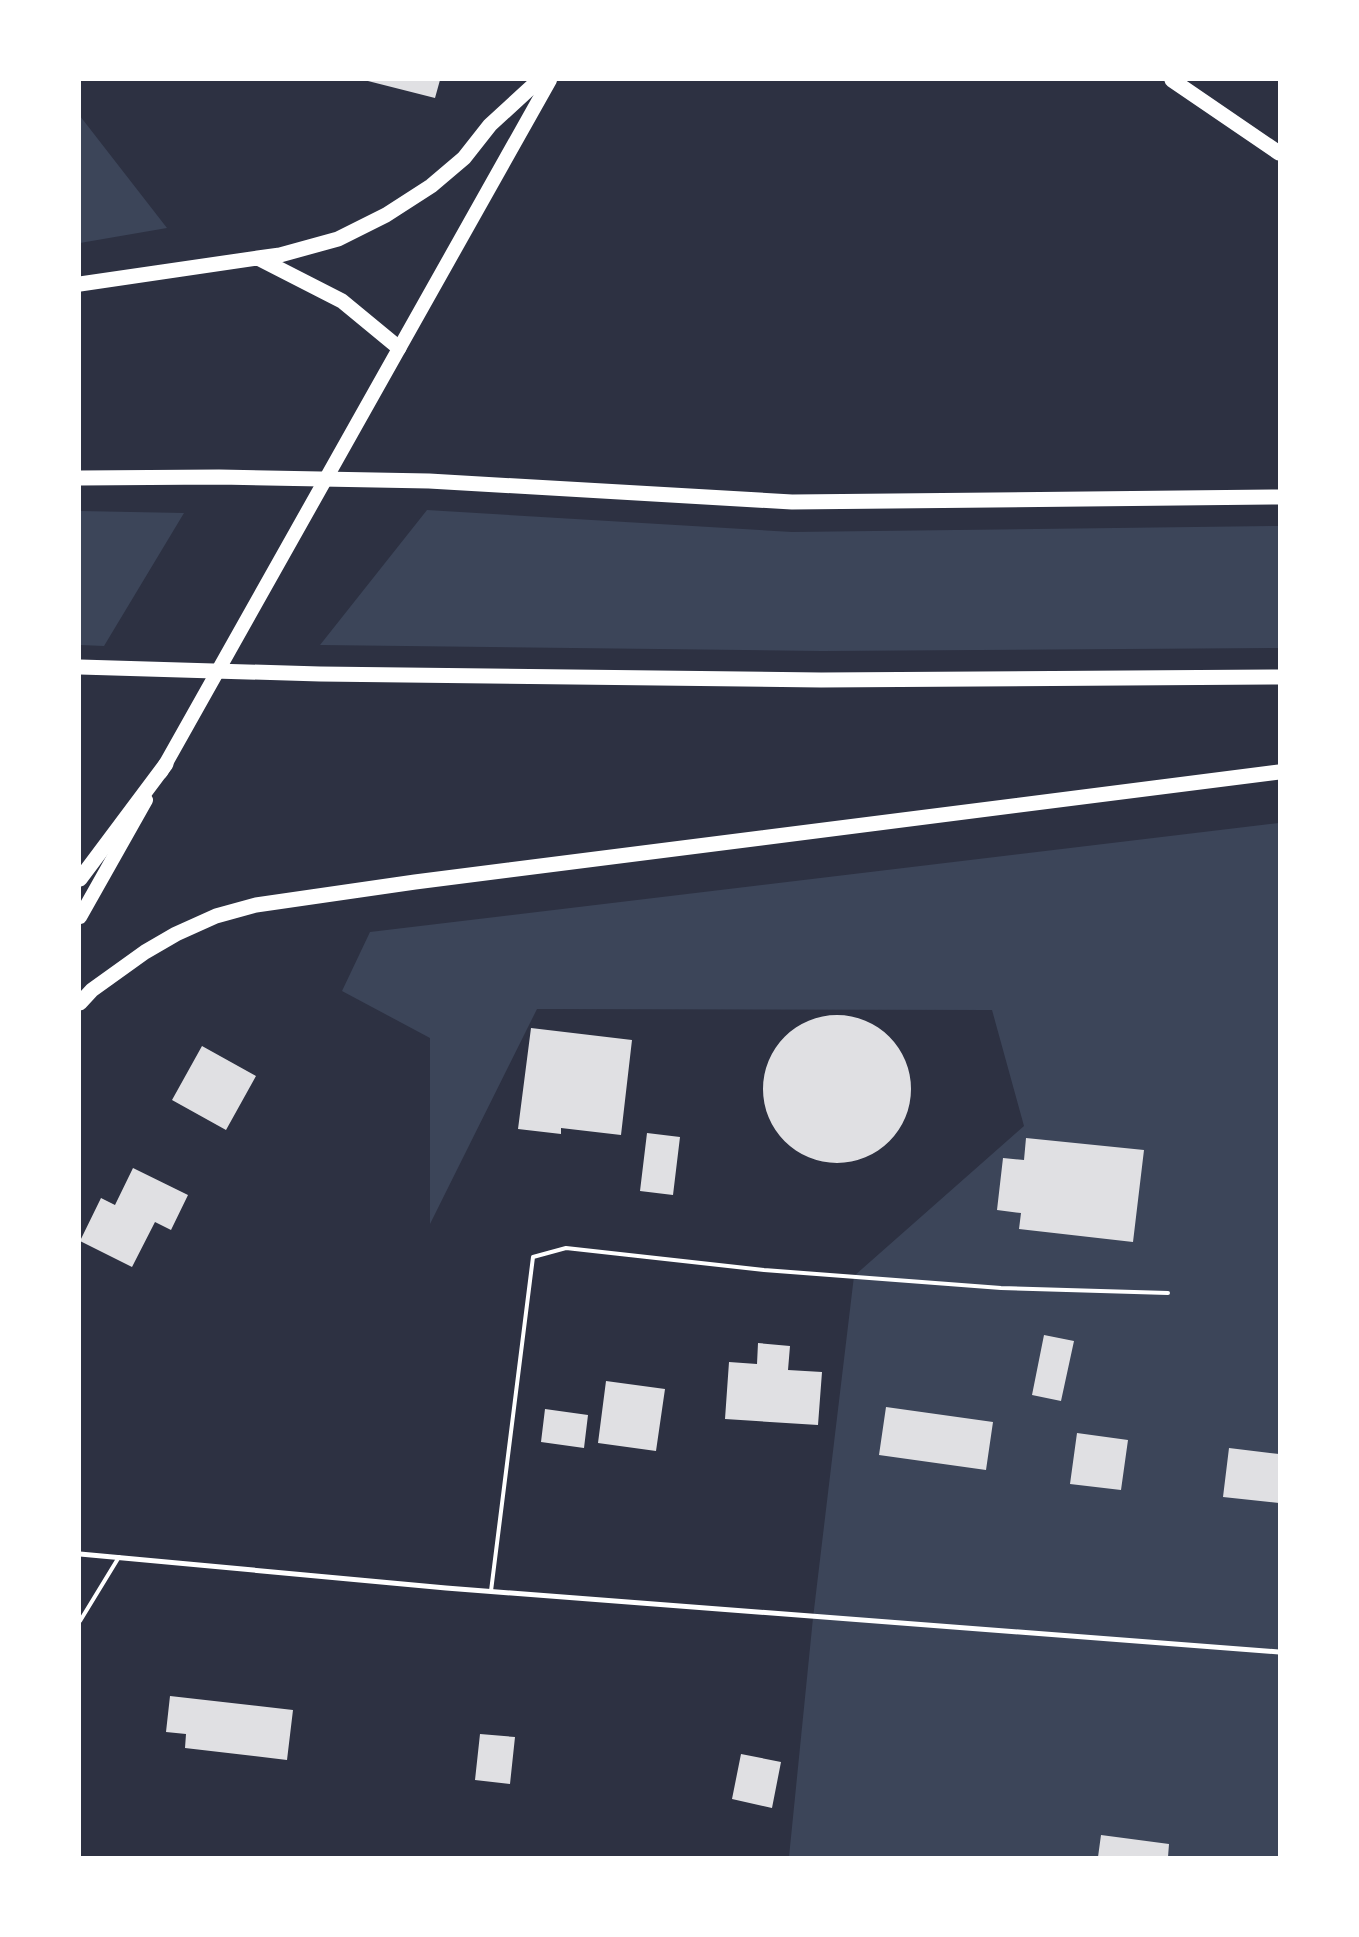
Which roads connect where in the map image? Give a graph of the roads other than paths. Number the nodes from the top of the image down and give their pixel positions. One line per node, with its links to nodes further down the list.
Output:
1 (539, 80): 5 (highway)
2 (550, 80): 7 (highway)
3 (1174, 82): 4 (highway)
4 (1279, 153)
5 (258, 258): 6 (highway); 7 (highway)
6 (80, 284)
7 (399, 348): 12 (highway)
8 (80, 478): 9 (highway)
9 (1279, 496)
10 (80, 667): 11 (highway)
11 (1279, 677)
12 (166, 764): 14 (highway); 15 (highway)
13 (1279, 772): 16 (highway)
14 (80, 879)
15 (80, 917)
16 (80, 1003)
17 (1168, 1293): 20 (lane)
18 (80, 1554): 19 (street)
19 (120, 1557): 20 (street); 21 (lane)
20 (491, 1591): 22 (street)
21 (80, 1621)
22 (1279, 1652)

